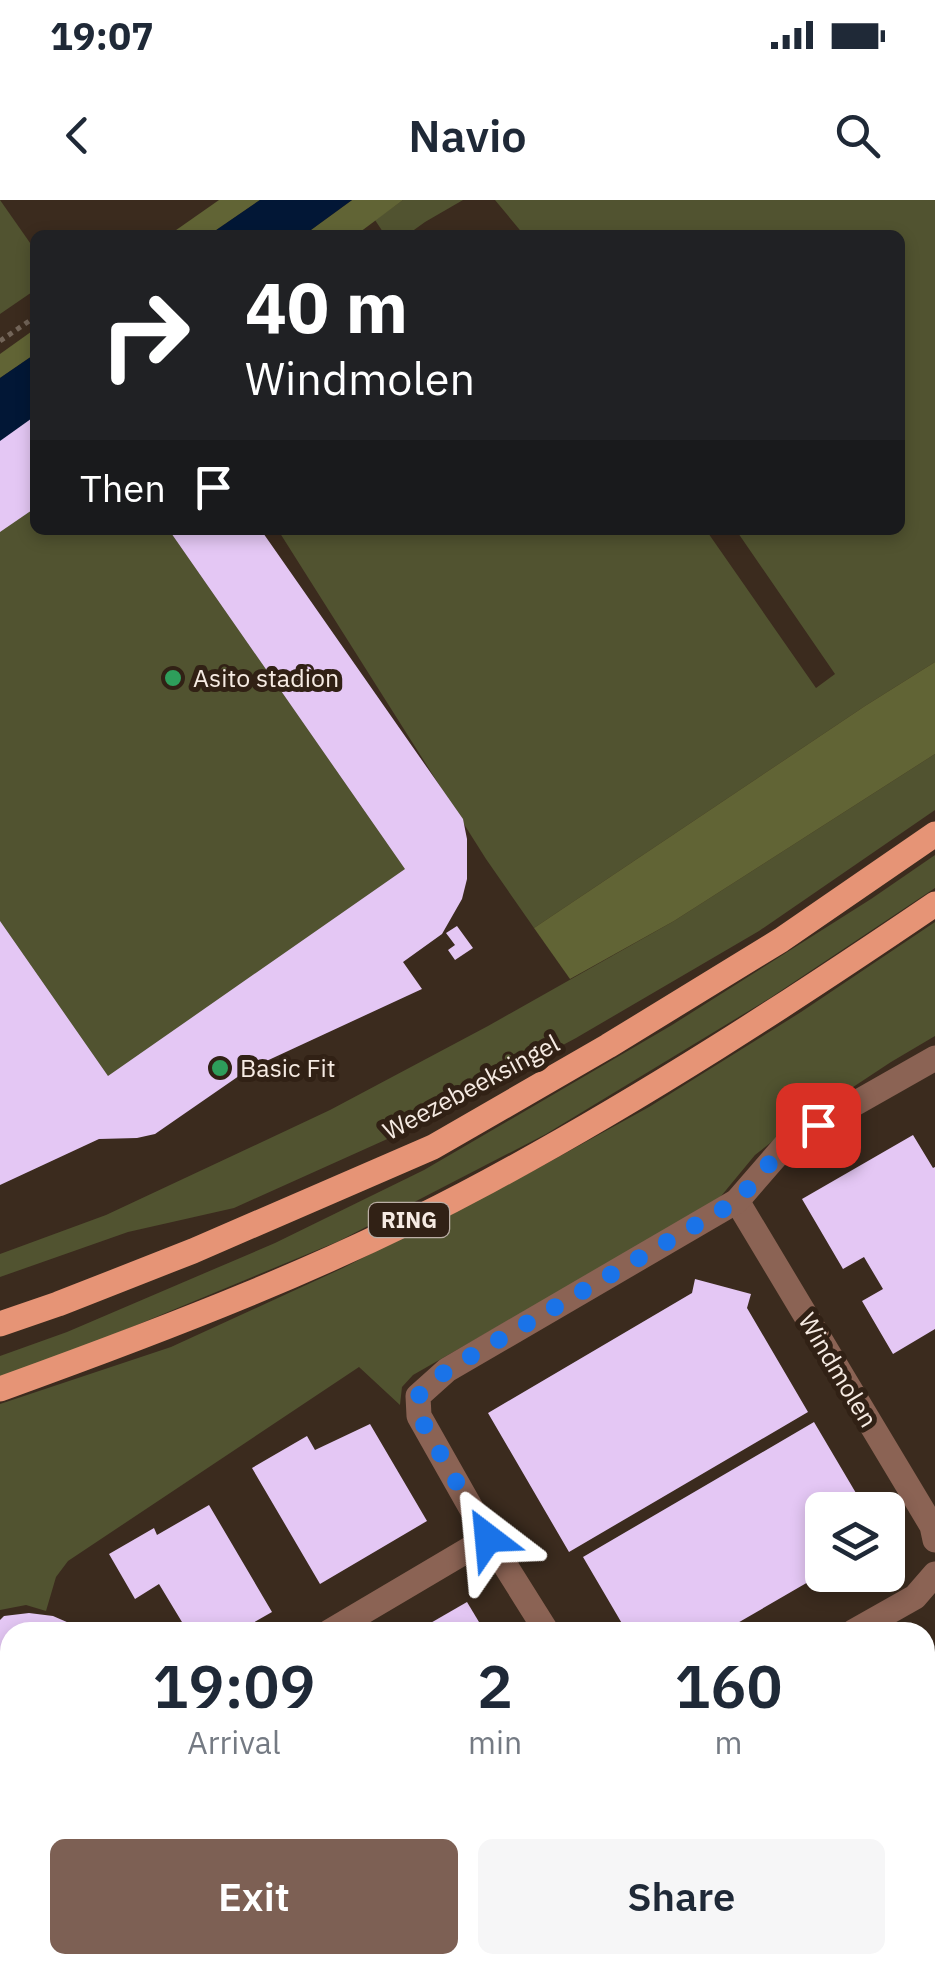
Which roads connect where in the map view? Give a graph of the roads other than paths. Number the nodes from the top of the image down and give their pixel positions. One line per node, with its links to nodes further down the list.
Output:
1 (935, 834): 5 (main road, Weezebeeksingel / RING)
2 (935, 904): 6 (main road, RING)
3 (935, 1058): 4 (street)
4 (737, 1201): 7 (street); 8 (street, Windmolen)
5 (0, 1324)
6 (0, 1389)
7 (488, 1538): 10 (street); 11 (street)
8 (935, 1540)
9 (935, 1574): 12 (street)
10 (345, 1622)
11 (542, 1622)
12 (870, 1622)

